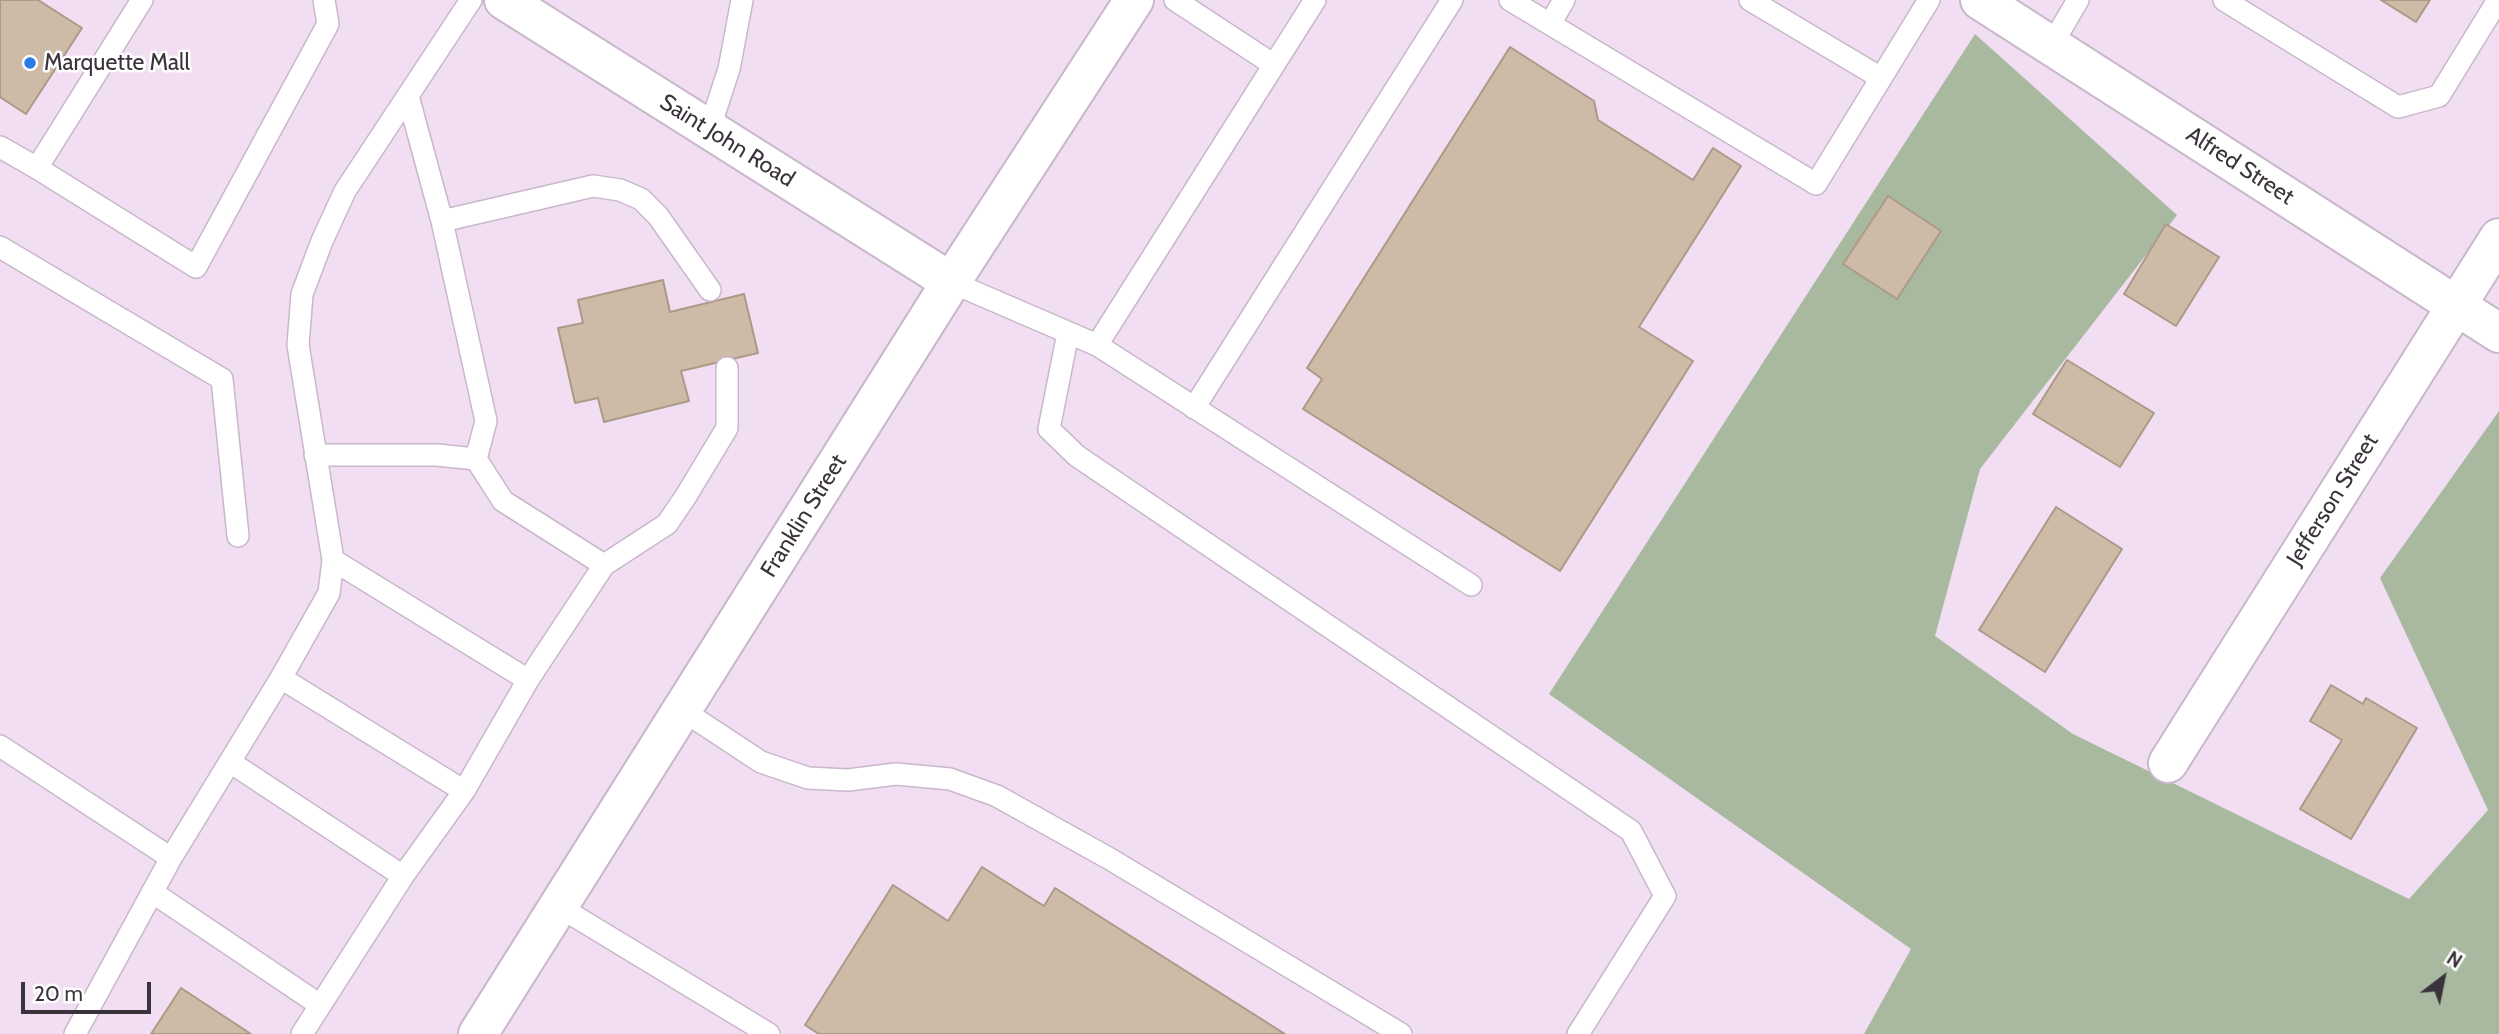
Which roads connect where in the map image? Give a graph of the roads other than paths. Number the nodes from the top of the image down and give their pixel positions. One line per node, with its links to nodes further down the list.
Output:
1 (142, 0): 25 (lane)
2 (324, 0): 25 (lane)
3 (471, 0): 22 (lane)
4 (503, 0): 23 (street, Saint John Road)
5 (742, 0): 23 (lane)
6 (1135, 0): 29 (street, Franklin Street)
7 (1175, 0): 20 (lane)
8 (1315, 0): 20 (lane)
9 (1452, 0): 36 (lane)
10 (1510, 0): 18 (lane)
11 (1564, 0): 18 (lane)
12 (1751, 0): 21 (lane)
13 (1929, 0): 21 (lane)
14 (1980, 0): 19 (street, Alfred Street)
15 (2078, 0): 19 (lane)
16 (2224, 0): 17 (lane)
17 (2498, 0)
18 (1550, 24): 21 (lane)
19 (2051, 46): 31 (street, Alfred Street)
20 (1274, 65): 34 (lane)
21 (1881, 78)
22 (408, 96): 26 (lane); 37 (lane)
23 (709, 130): 29 (street, Saint John Road)
24 (0, 147): 25 (lane)
25 (37, 168)
26 (442, 221): 30 (lane); 38 (lane)
27 (2499, 238): 31 (street, Jefferson Street)
28 (0, 247): 39 (lane)
29 (951, 282): 32 (lane); 45 (street, Franklin Street)
30 (710, 290)
31 (2456, 306): 33 (street, Alfred Street); 48 (street, Jefferson Street)
32 (1069, 332): 34 (lane); 60 (lane)
33 (2499, 333)
34 (1097, 345): 36 (lane)
35 (727, 368): 41 (lane)
36 (1194, 408): 42 (lane)
37 (315, 455): 38 (lane); 40 (lane)
38 (476, 459): 41 (lane)
39 (238, 536)
40 (334, 560): 43 (lane); 44 (lane)
41 (604, 565): 44 (lane)
42 (1471, 585)
43 (281, 678): 47 (lane); 49 (lane)
44 (528, 680): 49 (lane)
45 (682, 710): 53 (street, Franklin Street); 59 (lane)
46 (0, 746): 50 (lane)
47 (230, 762): 50 (lane); 51 (lane)
48 (2168, 762)
49 (464, 791): 51 (lane)
50 (171, 858): 52 (lane)
51 (403, 876): 54 (lane)
52 (152, 892): 54 (lane); 55 (lane)
53 (558, 906): 57 (street, Franklin Street); 58 (lane)
54 (320, 1004): 56 (lane)
55 (75, 1034)
56 (302, 1034)
57 (478, 1034)
58 (769, 1034)
59 (1401, 1034)
60 (1578, 1034)

